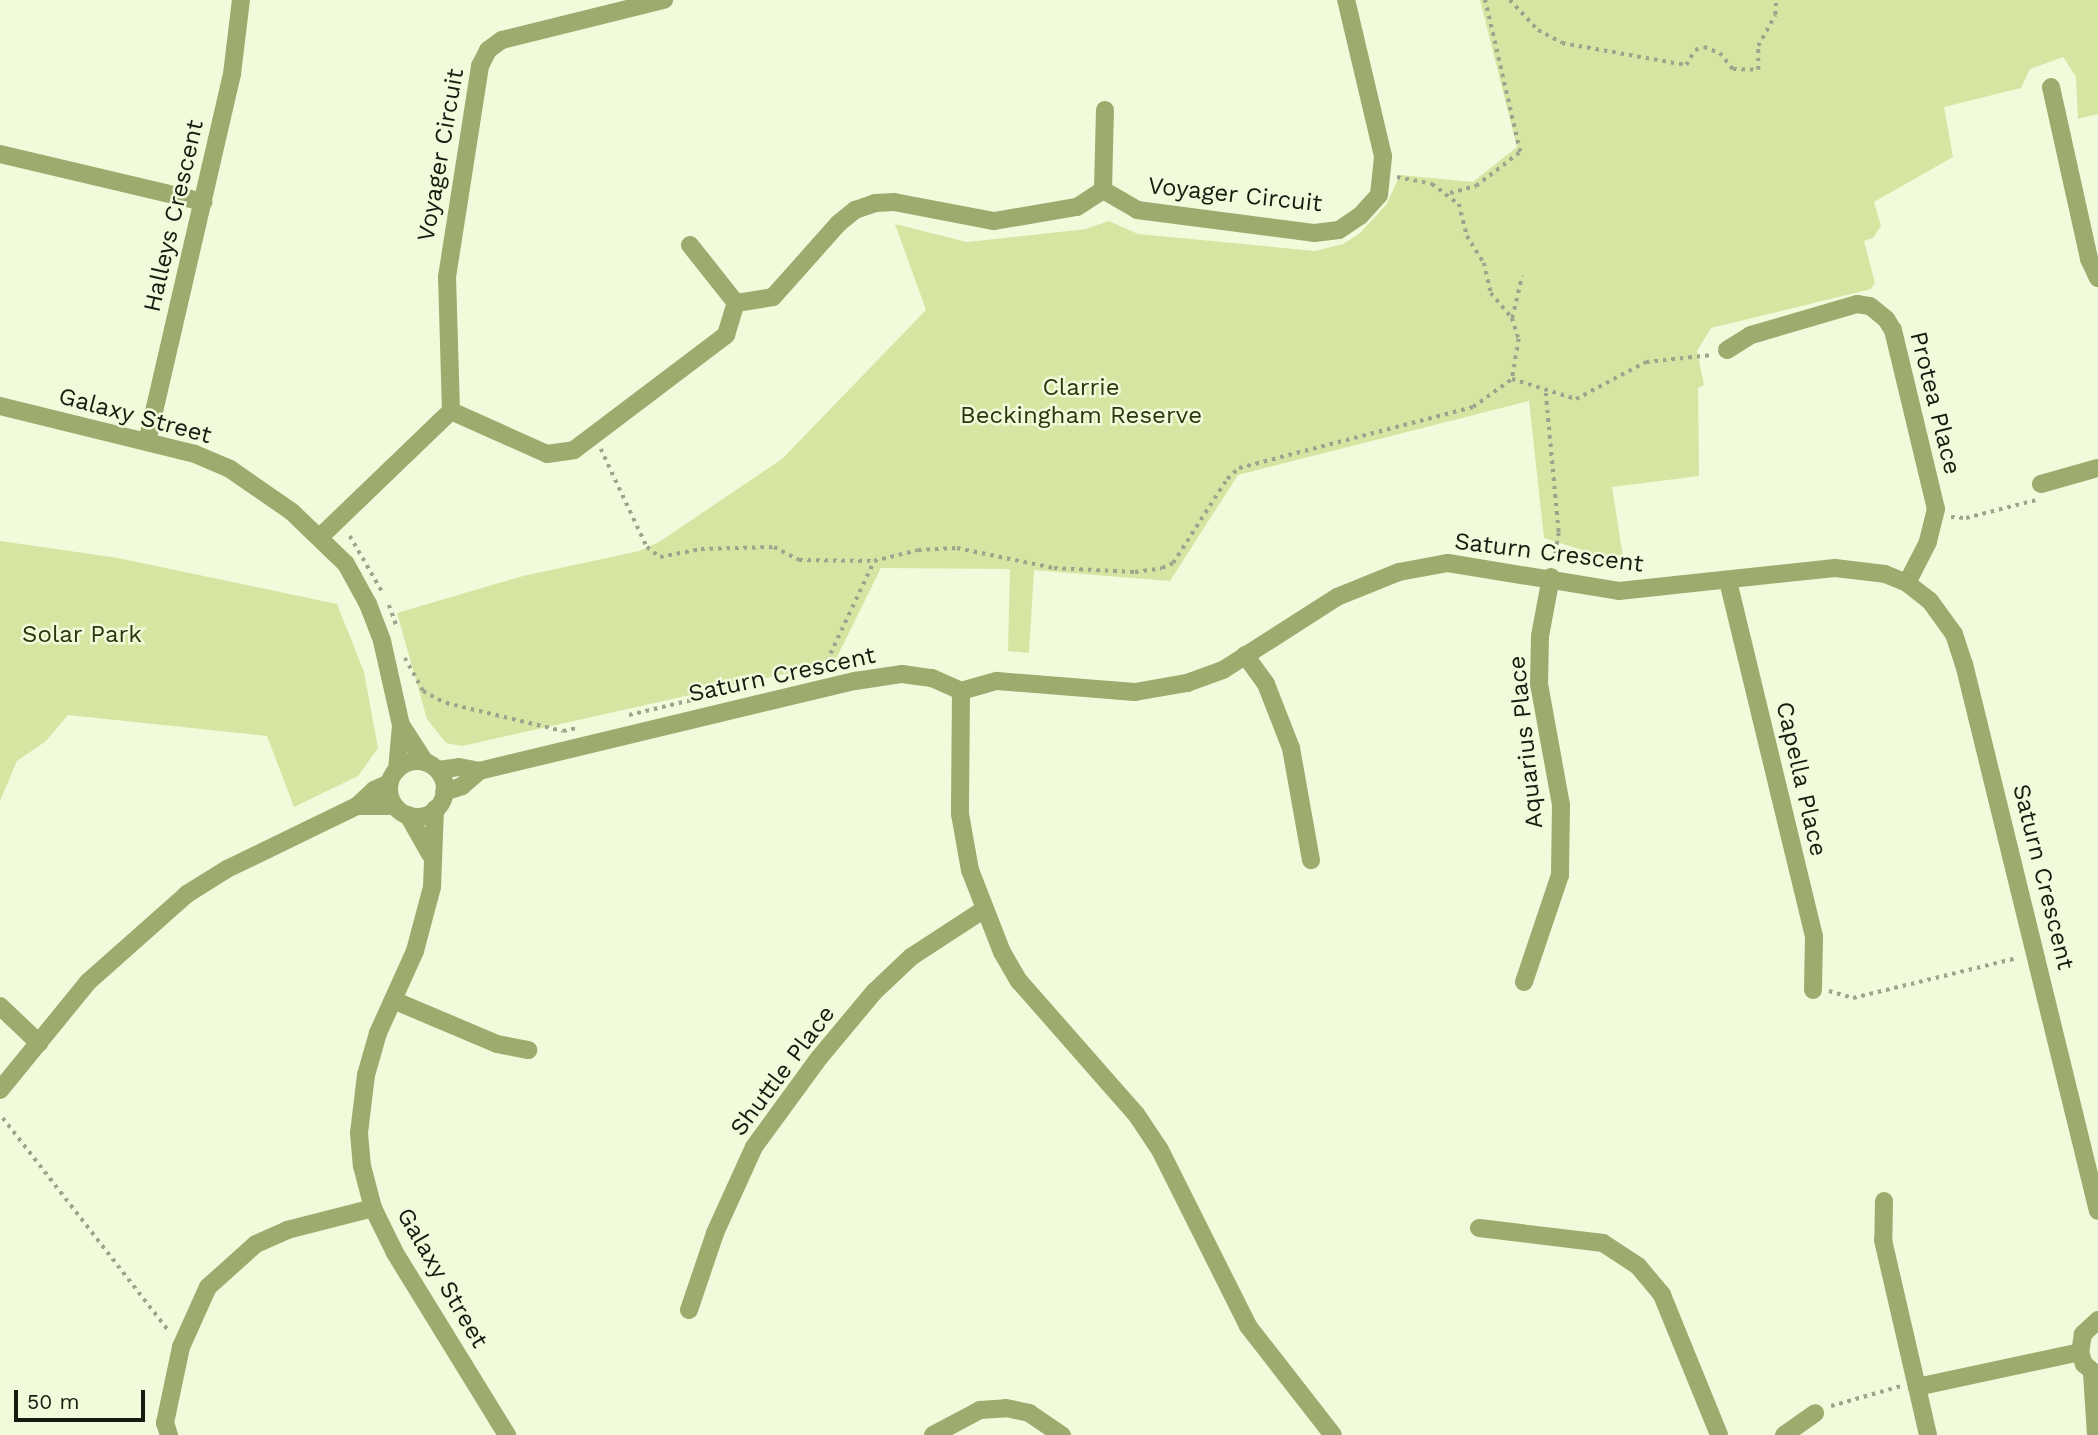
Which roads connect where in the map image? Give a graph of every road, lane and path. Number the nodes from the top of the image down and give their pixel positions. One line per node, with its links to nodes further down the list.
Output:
1 (242, 0): 13 (street, Halleys Crescent)
2 (664, 0): 23 (street, Voyager Circuit)
3 (1346, 0): 10 (street, Voyager Circuit)
4 (1485, 0): 12 (path)
5 (1510, 0): 6 (path)
6 (1776, 0)
7 (2051, 87): 16 (street)
8 (1105, 110): 11 (street)
9 (0, 154): 13 (street)
10 (1381, 174): 11 (street, Voyager Circuit); 12 (path)
11 (1103, 190): 17 (street)
12 (1450, 193): 18 (path)
13 (203, 202): 25 (street, Halleys Crescent)
14 (690, 245): 17 (street)
15 (1522, 276): 18 (path)
16 (2098, 278)
17 (736, 303): 24 (street)
18 (1512, 318): 20 (path)
19 (1727, 350): 21 (path); 28 (street, Protea Place)
20 (1512, 379): 21 (path); 31 (path)
21 (1546, 393): 32 (path)
22 (0, 406): 25 (street, Galaxy Street)
23 (451, 411): 24 (street); 29 (street)
24 (595, 438): 31 (path)
25 (147, 442): 29 (street, Galaxy Street)
26 (2098, 468): 27 (street)
27 (2041, 484): 28 (path)
28 (1935, 516): 34 (street)
29 (321, 536): 42 (street, Galaxy Street)
30 (350, 536): 35 (path)
31 (874, 561): 38 (path)
32 (1551, 577): 33 (street, Saturn Crescent); 37 (street, Saturn Crescent); 55 (street, Aquarius Place)
33 (1728, 581): 34 (street, Saturn Crescent); 56 (street, Capella Place)
34 (1907, 583): 65 (street, Saturn Crescent)
35 (398, 631)
36 (402, 651): 43 (path)
37 (1245, 655): 40 (street, Saturn Crescent); 52 (street)
38 (812, 672)
39 (763, 683): 41 (path)
40 (961, 691): 45 (street, Saturn Crescent); 53 (street)
41 (627, 716)
42 (401, 725): 44 (street, Galaxy Street); 46 (street, Galaxy Street)
43 (589, 725)
44 (431, 766): 45 (street, Saturn Crescent); 46 (street); 47 (street)
45 (480, 771): 47 (street, Saturn Crescent)
46 (393, 776): 48 (street); 50 (street)
47 (444, 792): 49 (street)
48 (357, 806): 50 (street); 59 (street)
49 (435, 809): 50 (street); 51 (street, Galaxy Street)
50 (402, 811): 51 (street, Galaxy Street)
51 (430, 854): 57 (street, Galaxy Street)
52 (1311, 860)
53 (984, 910): 67 (street, Shuttle Place); 78 (street)
54 (2017, 958): 56 (path)
55 (1524, 982)
56 (1813, 990)
57 (393, 1000): 60 (street); 64 (street, Galaxy Street)
58 (0, 1006): 59 (street)
59 (39, 1043): 61 (street)
60 (528, 1050)
61 (0, 1090)
62 (3, 1118): 69 (path)
63 (1884, 1201): 72 (street)
64 (373, 1208): 69 (street); 75 (street, Galaxy Street)
65 (2098, 1211)
66 (1479, 1228): 79 (street)
67 (689, 1310)
68 (2098, 1320): 70 (street)
69 (181, 1347): 74 (street)
70 (2080, 1352): 71 (street); 72 (street)
71 (2095, 1375): 82 (street)
72 (1917, 1387): 73 (path); 81 (street)
73 (1815, 1413): 80 (street)
74 (169, 1435)
75 (507, 1435)
76 (933, 1435): 77 (street)
77 (1062, 1435)
78 (1333, 1435)
79 (1719, 1435)
80 (1784, 1435)
81 (1928, 1435)
82 (2096, 1435)

